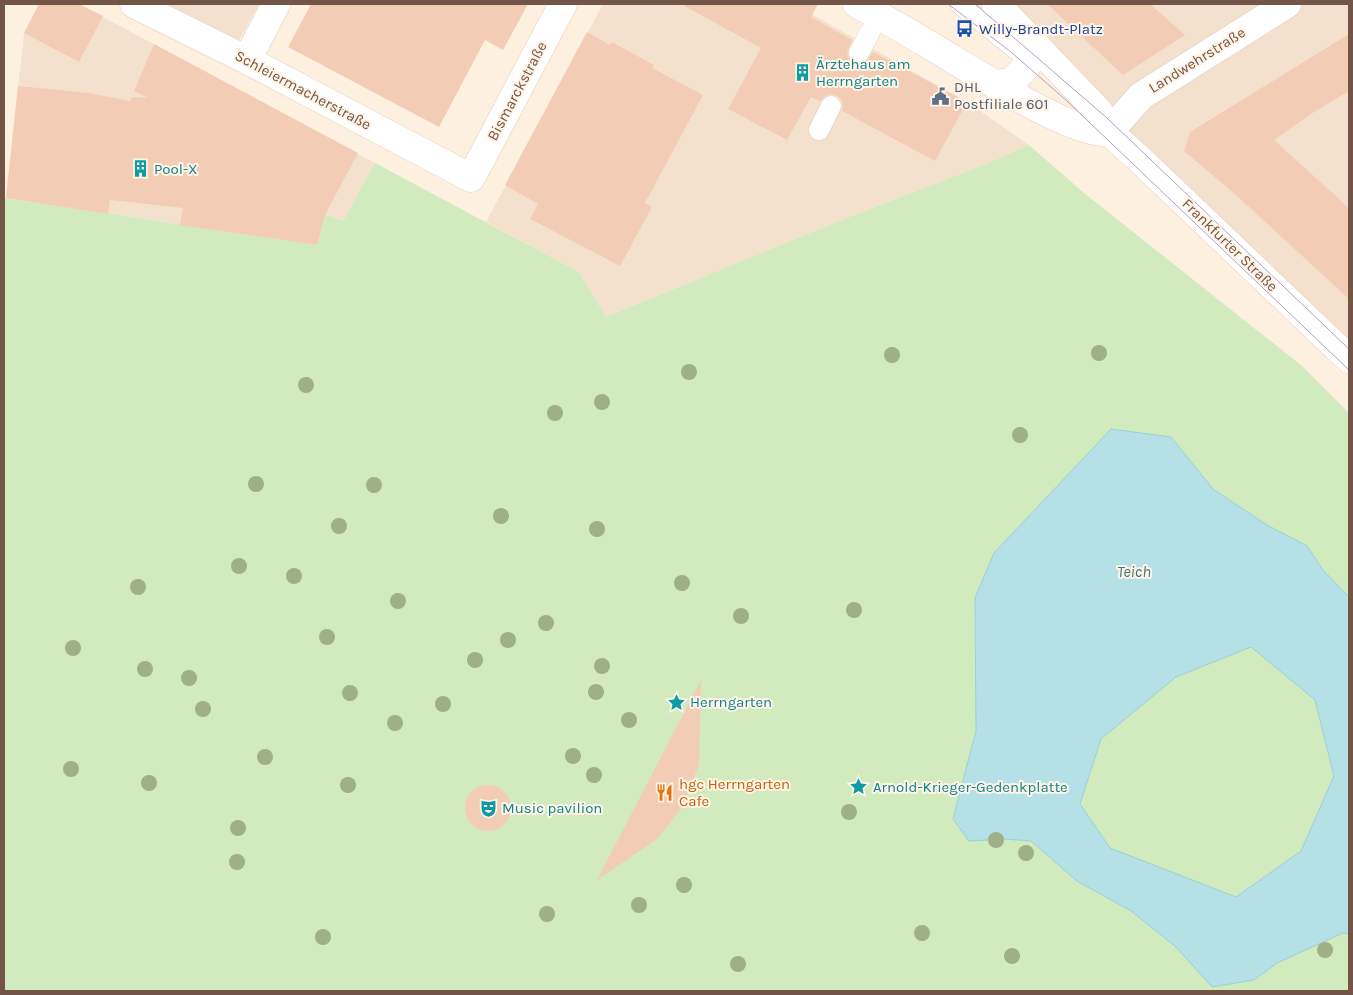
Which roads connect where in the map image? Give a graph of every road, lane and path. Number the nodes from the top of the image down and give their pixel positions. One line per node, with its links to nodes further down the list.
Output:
1 (134, 4): 11 (main road, Schleiermacherstraße)
2 (276, 4): 11 (main road)
3 (563, 4): 16 (main road, Bismarckstraße)
4 (857, 4): 12 (main road)
5 (960, 4): 10 (lane)
6 (1287, 4): 14 (main road, Landwehrstraße)
7 (1002, 10): 10 (main road, Frankfurter Straße); 14 (main road, Frankfurter Straße)
8 (870, 32): 9 (lane)
9 (859, 53)
10 (1027, 58): 12 (main road); 14 (lane)
11 (247, 60): 16 (main road, Schleiermacherstraße)
12 (995, 84): 14 (main road)
13 (831, 106): 15 (lane)
14 (1112, 129): 17 (main road, Frankfurter Straße)
15 (819, 130)
16 (471, 178)
17 (1349, 359)

